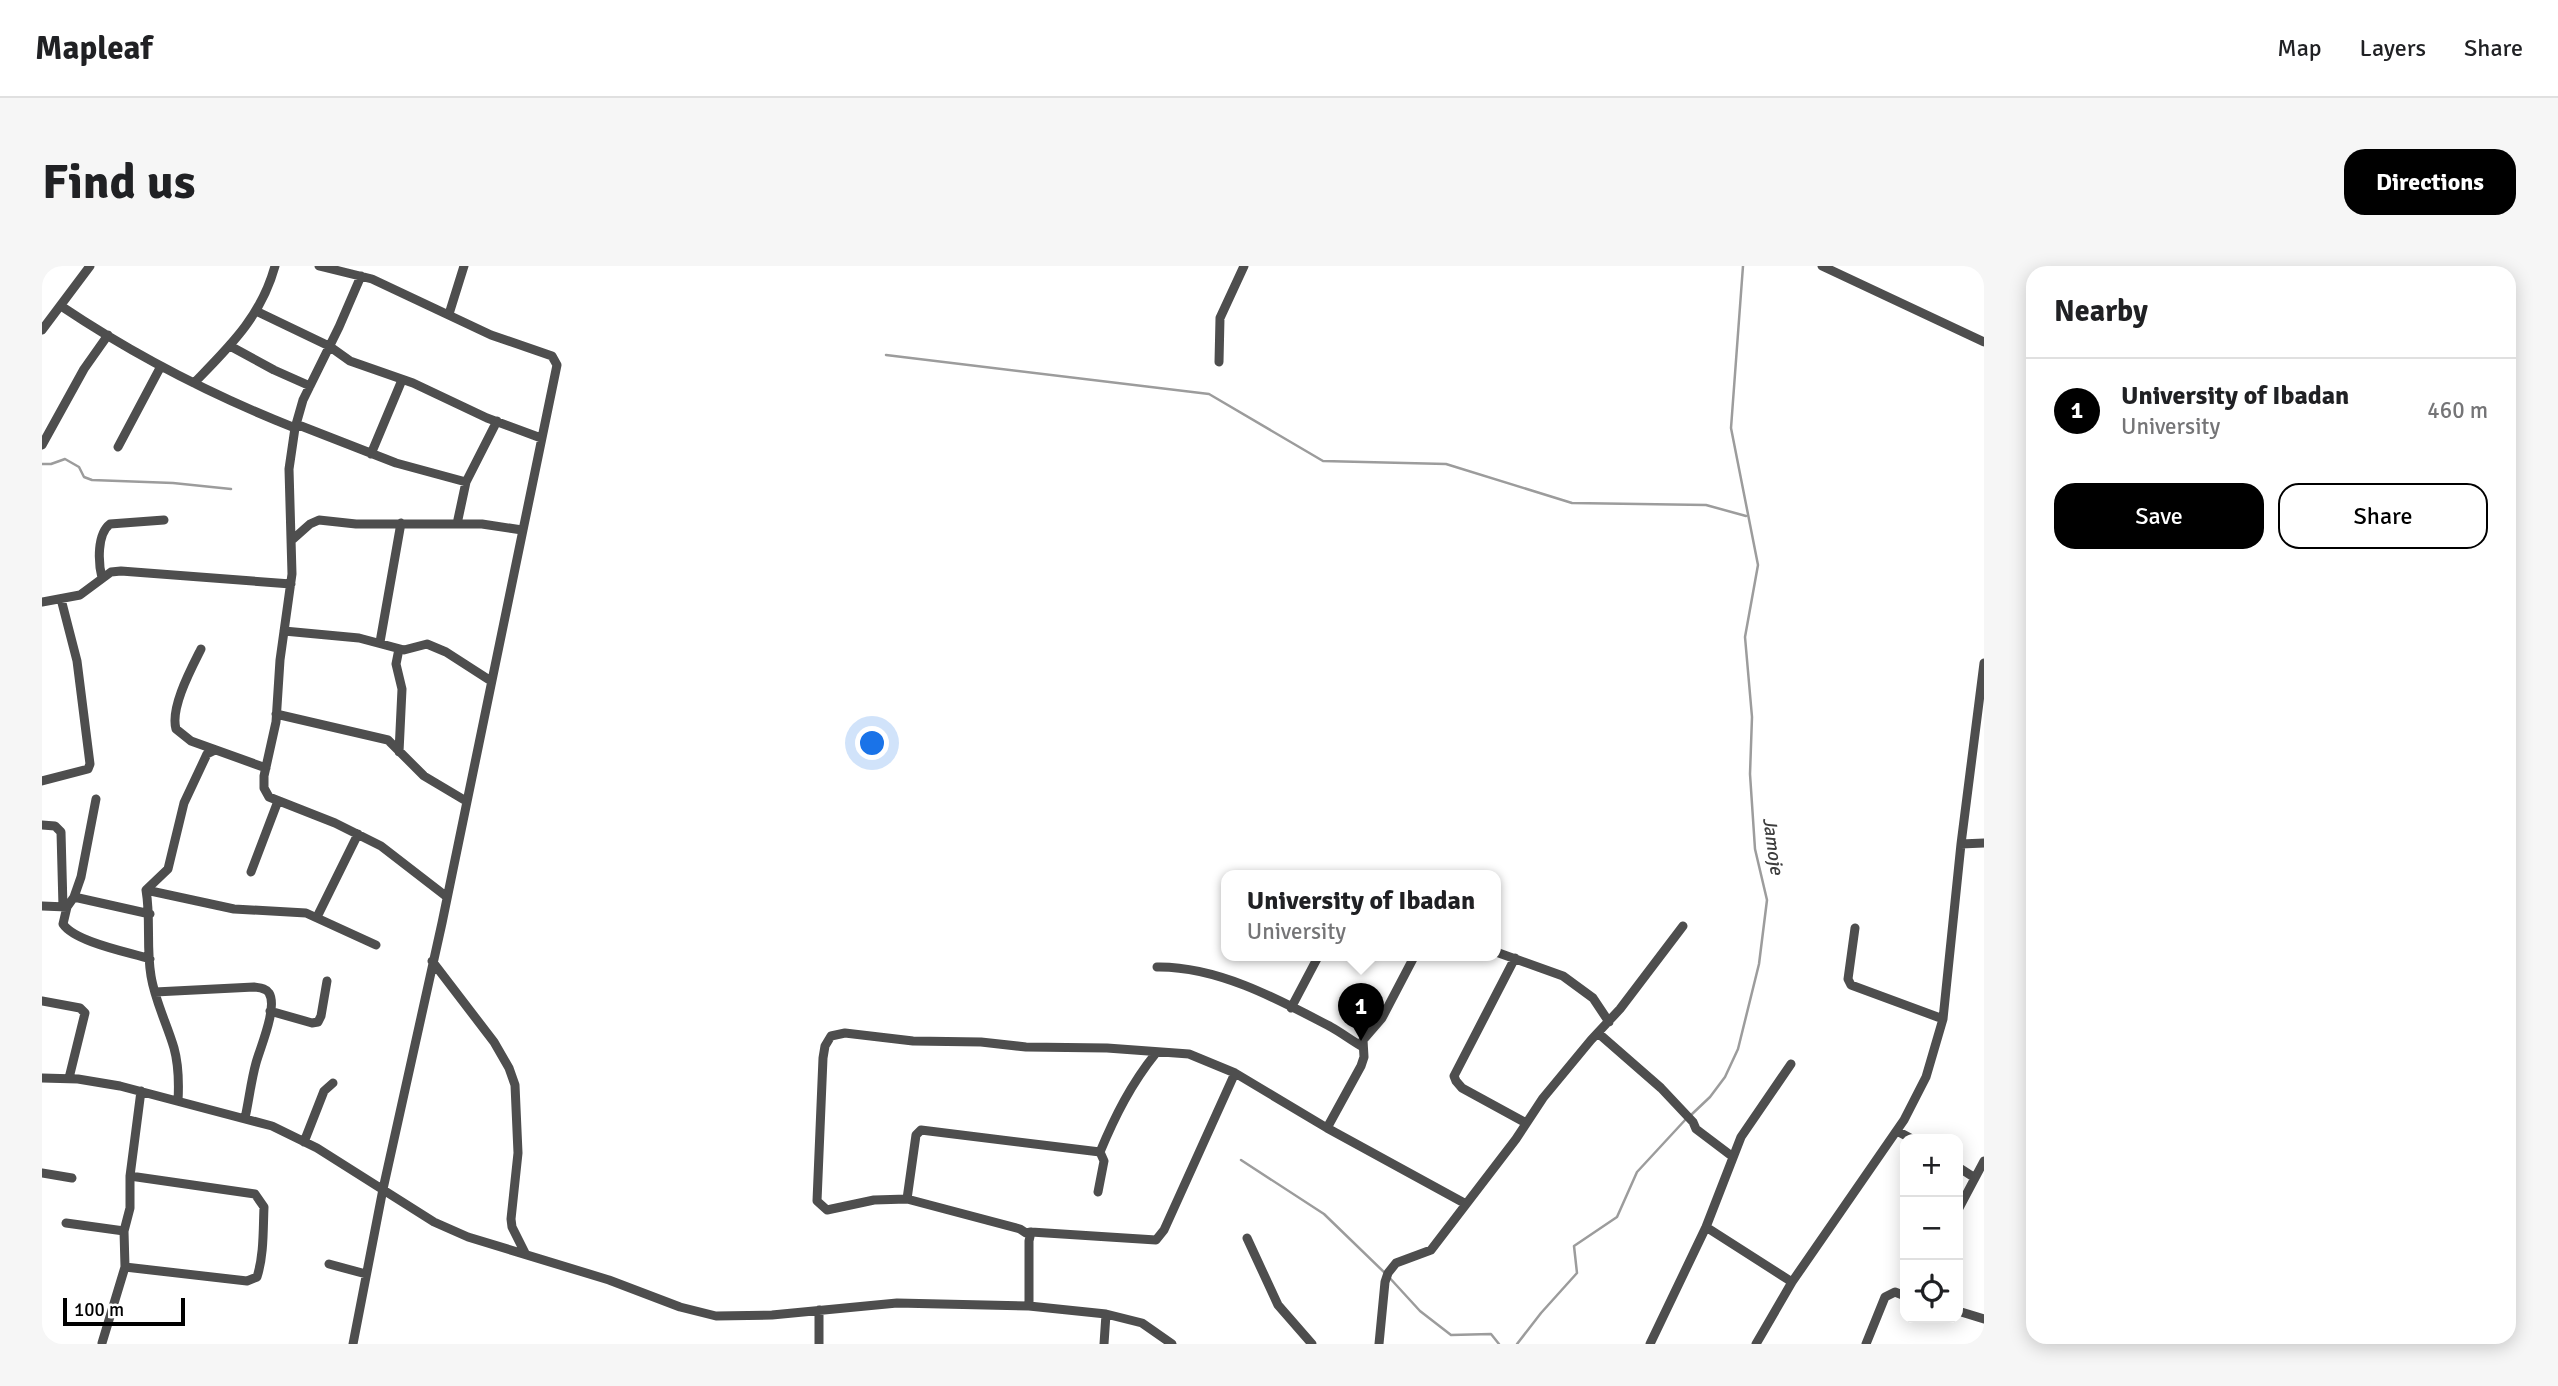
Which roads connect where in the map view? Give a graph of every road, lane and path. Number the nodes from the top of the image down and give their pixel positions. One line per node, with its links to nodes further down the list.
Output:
1 (90, 266): 8 (street)
2 (275, 266): 9 (street)
3 (464, 266): 10 (street)
4 (1244, 266): 16 (street)
5 (1822, 266): 13 (street)
6 (326, 267): 7 (street)
7 (360, 276): 10 (street); 15 (street)
8 (61, 306): 11 (street); 12 (street)
9 (256, 311): 14 (street); 15 (street)
10 (449, 314): 23 (street)
11 (42, 330)
12 (108, 335): 17 (street); 24 (street)
13 (1984, 342)
14 (230, 346): 19 (street); 20 (street)
15 (329, 346): 18 (street); 20 (street)
16 (1219, 362)
17 (162, 366): 19 (street); 25 (street)
18 (402, 380): 21 (street); 26 (street)
19 (194, 383): 22 (street)
20 (310, 386): 22 (street)
21 (497, 421): 23 (street); 27 (street)
22 (296, 426): 26 (street); 32 (street)
23 (541, 438): 31 (street)
24 (42, 445)
25 (118, 447)
26 (371, 454): 27 (street)
27 (466, 482): 30 (street)
28 (164, 520): 33 (street)
29 (401, 523): 30 (street); 32 (street); 38 (street)
30 (457, 524): 31 (street)
31 (522, 530): 42 (street)
32 (292, 540): 34 (street)
33 (102, 578): 34 (street); 35 (street)
34 (291, 584): 37 (street)
35 (61, 599): 36 (street); 49 (street)
36 (42, 603)
37 (284, 631): 38 (street); 43 (street)
38 (380, 642): 40 (street)
39 (201, 649): 46 (street)
40 (399, 649): 42 (street); 44 (street)
41 (1984, 663): 56 (street)
42 (491, 681): 52 (street)
43 (276, 715): 45 (street); 48 (street)
44 (401, 736): 45 (street); 47 (street)
45 (391, 742): 47 (street)
46 (215, 750): 48 (street); 58 (street)
47 (399, 752): 52 (street)
48 (266, 768): 51 (street)
49 (42, 781)
50 (96, 799): 59 (street)
51 (278, 801): 54 (street); 57 (street)
52 (466, 801): 60 (street)
53 (42, 825): 62 (street)
54 (358, 834): 60 (street); 64 (street)
55 (1984, 843): 56 (street)
56 (1961, 844): 80 (street)
57 (251, 872)
58 (146, 890): 63 (street); 64 (street)
59 (74, 897): 62 (street); 63 (street)
60 (447, 897): 71 (street)
61 (42, 906): 62 (street)
62 (65, 907): 70 (street)
63 (150, 914): 70 (street)
64 (317, 917): 67 (street)
65 (1683, 926): 81 (street)
66 (1855, 928): 80 (street)
67 (376, 945)
68 (1501, 954): 69 (street)
69 (1515, 958): 81 (street); 93 (street)
70 (150, 959): 76 (street)
71 (432, 961): 106 (street); 116 (street)
72 (1316, 961): 78 (street)
73 (1412, 961): 83 (street)
74 (1157, 967): 78 (street)
75 (327, 981): 79 (street)
76 (155, 992): 79 (street); 91 (street)
77 (42, 1001): 88 (street)
78 (1291, 1008): 83 (street)
79 (270, 1011): 92 (street)
80 (1943, 1019): 95 (street)
81 (1609, 1022): 82 (street)
82 (1598, 1033): 93 (street); 99 (street)
83 (1363, 1047): 94 (street)
84 (1156, 1053): 86 (street); 98 (street); 108 (street)
85 (1791, 1064): 99 (street)
86 (1236, 1073): 94 (street); 114 (street)
87 (42, 1078): 88 (street)
88 (69, 1079): 90 (street)
89 (333, 1083): 97 (street)
90 (141, 1091): 91 (street); 103 (street)
91 (178, 1101): 92 (street)
92 (245, 1118): 97 (street)
93 (1526, 1123): 110 (street)
94 (1327, 1128): 110 (street)
95 (1897, 1130): 96 (street); 120 (street)
96 (1904, 1134)
97 (304, 1142): 106 (street)
98 (1100, 1152): 107 (street); 108 (street)
99 (1733, 1157): 112 (street)
100 (1984, 1161): 105 (street)
101 (1963, 1170): 105 (street)
102 (42, 1173): 104 (street)
103 (130, 1176): 113 (street); 118 (street)
104 (72, 1178)
105 (1975, 1178): 109 (street)
106 (383, 1189): 116 (street); 119 (street)
107 (1098, 1192)
108 (907, 1199): 114 (street)
109 (1963, 1201)
110 (1466, 1204): 133 (street)
111 (66, 1223): 113 (street)
112 (1706, 1227): 120 (street); 134 (street)
113 (124, 1231): 118 (street)
114 (1031, 1232): 122 (street)
115 (1247, 1238): 132 (street)
116 (525, 1253): 123 (street)
117 (329, 1264): 119 (street)
118 (125, 1267): 127 (street)
119 (366, 1274): 128 (street)
120 (1792, 1282): 135 (street)
121 (1900, 1294): 136 (street)
122 (1029, 1306): 123 (street); 125 (street)
123 (819, 1310): 129 (street)
124 (1963, 1313): 126 (street)
125 (1106, 1314): 130 (street); 131 (street)
126 (1984, 1319)
127 (103, 1344)
128 (353, 1344)
129 (819, 1344)
130 (1104, 1344)
131 (1172, 1344)
132 (1312, 1344)
133 (1380, 1344)
134 (1650, 1344)
135 (1756, 1344)
136 (1866, 1344)

